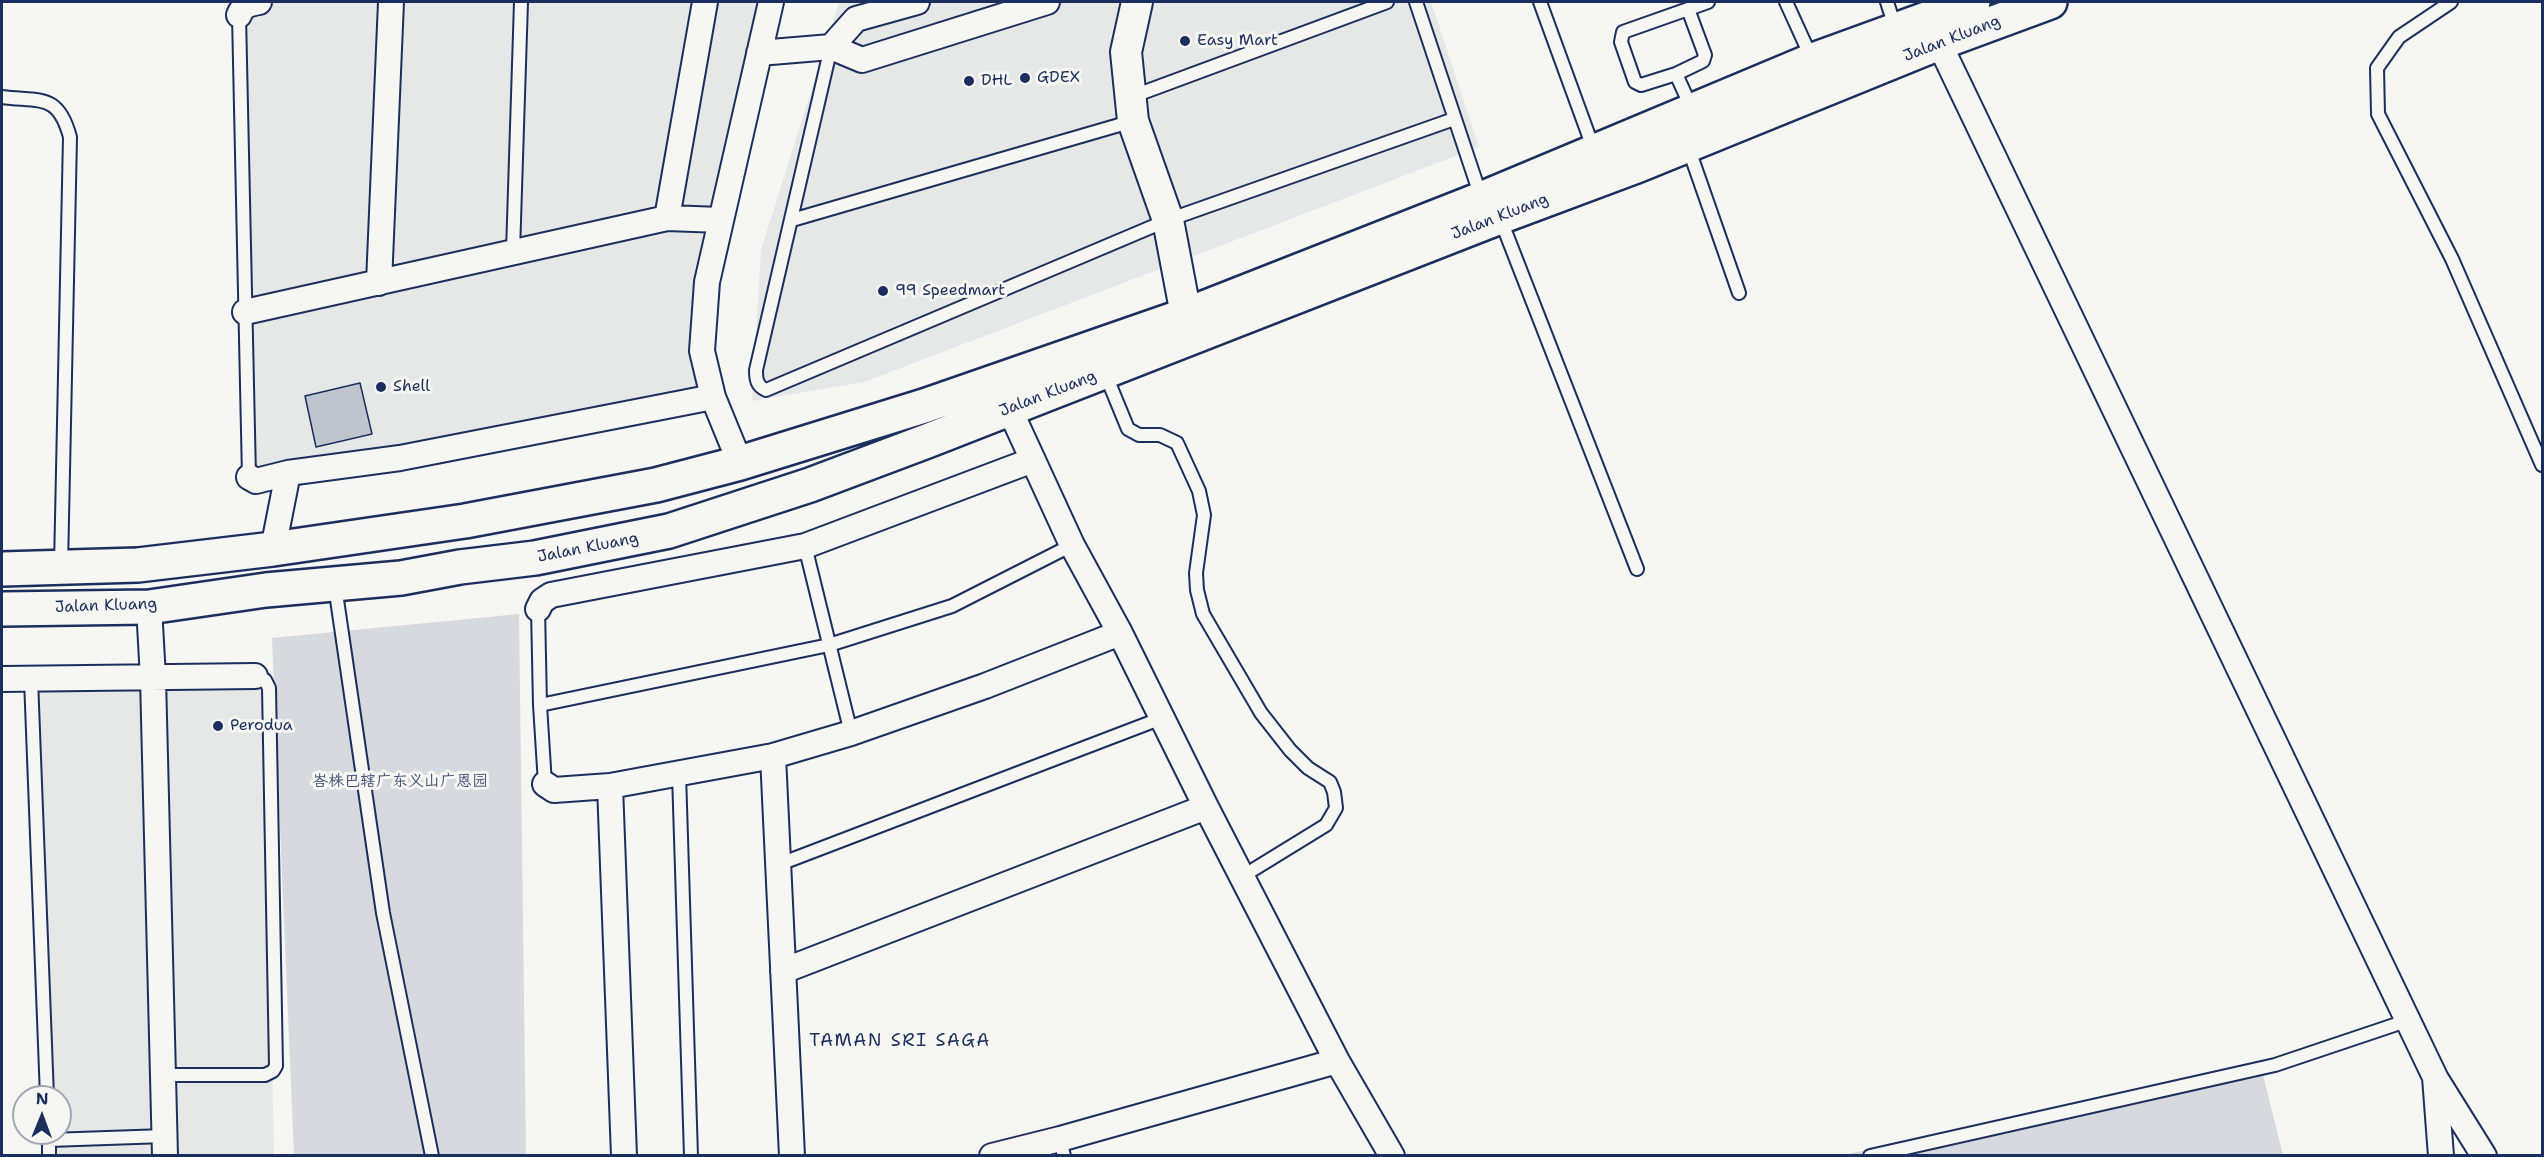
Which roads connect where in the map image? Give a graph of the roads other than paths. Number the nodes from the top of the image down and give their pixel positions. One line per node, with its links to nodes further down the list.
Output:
1 (259, 2): 18 (street)
2 (391, 2): 37 (street)
3 (522, 2): 36 (lane)
4 (705, 2): 32 (street)
5 (771, 2): 22 (street)
6 (917, 2): 21 (street)
7 (1047, 2): 21 (street)
8 (1137, 2): 26 (street)
9 (1387, 2): 26 (lane)
10 (1416, 2): 28 (lane)
11 (1540, 2): 30 (lane)
12 (1708, 2): 17 (lane)
13 (1786, 2): 23 (lane)
14 (1973, 2): 19 (highway, Jalan Kluang)
15 (2050, 2): 20 (highway, Jalan Kluang)
16 (2451, 2): 46 (lane)
17 (1689, 9): 24 (lane); 24 (lane)
18 (238, 15): 39 (lane)
19 (1892, 16): 23 (highway, Jalan Kluang)
20 (1939, 43): 29 (highway, Jalan Kluang); 82 (street)
21 (831, 47): 22 (street); 34 (lane)
22 (759, 53): 33 (street)
23 (1813, 60): 27 (highway, Jalan Kluang)
24 (1676, 74): 27 (lane)
25 (2, 97): 56 (lane)
26 (1132, 109): 34 (lane); 35 (street)
27 (1692, 110): 30 (highway, Jalan Kluang)
28 (1454, 119): 31 (lane); 35 (lane)
29 (1688, 146): 31 (highway, Jalan Kluang); 38 (lane)
30 (1595, 151): 31 (highway, Jalan Kluang)
31 (1490, 208): 40 (highway, Jalan Kluang); 41 (highway, Jalan Kluang); 58 (lane)
32 (667, 218): 33 (street); 36 (street)
33 (721, 220): 42 (street)
34 (792, 220): 35 (lane)
35 (1168, 220): 40 (street)
36 (513, 252): 37 (street)
37 (379, 283): 39 (street)
38 (1739, 293)
39 (245, 312): 48 (lane)
40 (1186, 315): 45 (highway, Jalan Kluang)
41 (1105, 372): 43 (highway, Jalan Kluang); 80 (lane)
42 (713, 396): 45 (street); 47 (street)
43 (1009, 408): 44 (street); 51 (highway, Jalan Kluang)
44 (1033, 460): 52 (street); 53 (street)
45 (740, 463): 49 (highway, Jalan Kluang)
46 (2542, 465)
47 (288, 473): 48 (street); 54 (street)
48 (249, 477)
49 (656, 485): 50 (highway, Jalan Kluang); 51 (highway)
50 (405, 530): 54 (highway, Jalan Kluang); 59 (highway)
51 (669, 531): 55 (highway, Jalan Kluang)
52 (1072, 545): 65 (street); 66 (lane)
53 (805, 546): 61 (street); 66 (lane)
54 (273, 549): 56 (highway, Jalan Kluang)
55 (590, 549): 59 (highway, Jalan Kluang); 61 (street)
56 (60, 566): 57 (highway, Jalan Kluang)
57 (2, 569)
58 (1637, 569)
59 (401, 578): 60 (highway, Jalan Kluang)
60 (335, 585): 62 (highway, Jalan Kluang); 91 (lane)
61 (592, 587): 64 (street)
62 (149, 607): 63 (highway, Jalan Kluang); 68 (street)
63 (2, 609)
64 (538, 609): 71 (lane)
65 (1120, 633): 72 (street); 73 (street)
66 (829, 645): 71 (lane); 73 (lane)
67 (255, 676): 68 (street); 84 (lane)
68 (153, 678): 70 (street); 84 (street)
69 (2, 679): 70 (street)
70 (31, 679): 86 (lane)
71 (540, 705): 76 (lane)
72 (1162, 718): 78 (street); 79 (lane)
73 (851, 733): 74 (street)
74 (773, 756): 75 (street); 79 (street)
75 (679, 774): 77 (street); 93 (lane)
76 (546, 784): 77 (street)
77 (610, 786): 92 (street)
78 (1206, 807): 80 (street); 81 (street)
79 (780, 864): 81 (street)
80 (1243, 876): 83 (street)
81 (783, 971): 94 (street)
82 (2409, 1020): 85 (street); 96 (lane)
83 (1338, 1060): 89 (street); 90 (street)
84 (164, 1075): 88 (street)
85 (2435, 1077): 97 (street); 98 (street)
86 (47, 1085)
87 (72, 1138): 88 (lane)
88 (165, 1146)
89 (1062, 1147): 95 (street)
90 (1385, 1154)
91 (432, 1155)
92 (624, 1155)
93 (691, 1155)
94 (792, 1155)
95 (992, 1155)
96 (1870, 1155)
97 (2441, 1155)
98 (2484, 1155)

